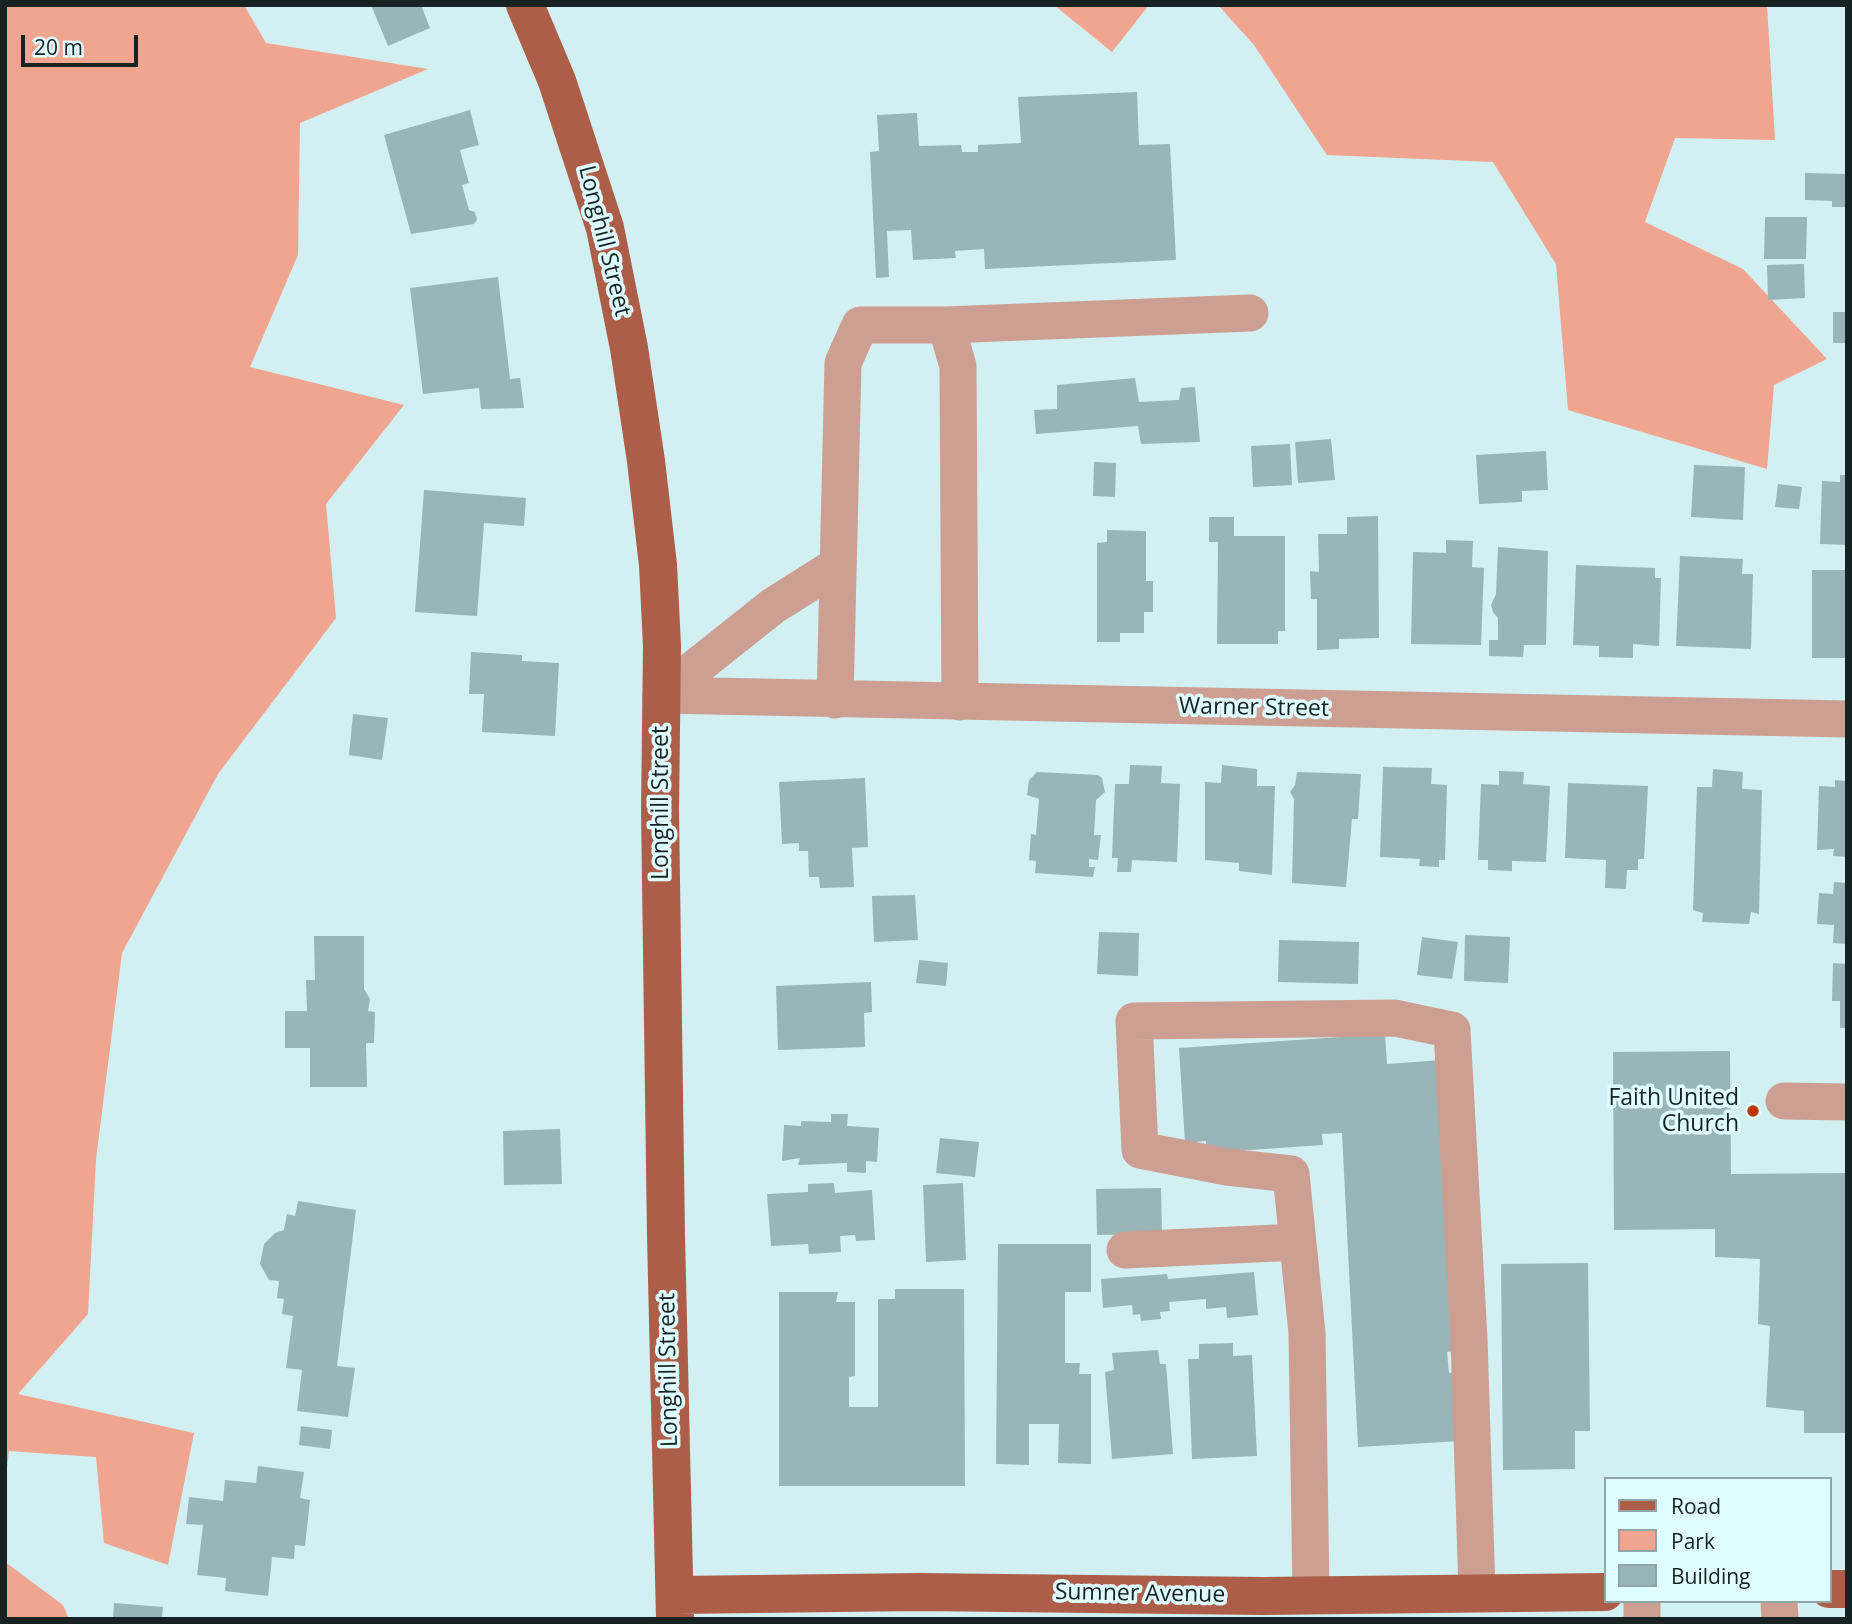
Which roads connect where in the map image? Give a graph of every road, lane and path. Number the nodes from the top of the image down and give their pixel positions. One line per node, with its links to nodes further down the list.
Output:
1 (525, 5): 5 (main road, Longhill Street)
2 (1250, 313): 3 (street)
3 (946, 325): 4 (street); 7 (street)
4 (838, 565): 5 (street); 6 (street)
5 (661, 695): 6 (street, Warner Street); 16 (main road, Longhill Street)
6 (835, 700): 7 (street, Warner Street)
7 (960, 702): 8 (street, Warner Street)
8 (1847, 719)
9 (1784, 1101): 10 (street)
10 (1847, 1102)
11 (1298, 1242): 12 (street); 14 (street); 15 (street)
12 (1125, 1250)
13 (1604, 1592): 14 (main road, Sumner Avenue)
14 (1477, 1593): 15 (main road, Sumner Avenue)
15 (1311, 1595): 17 (main road, Sumner Avenue)
16 (675, 1607): 17 (main road, Sumner Avenue)
17 (1263, 1607)

